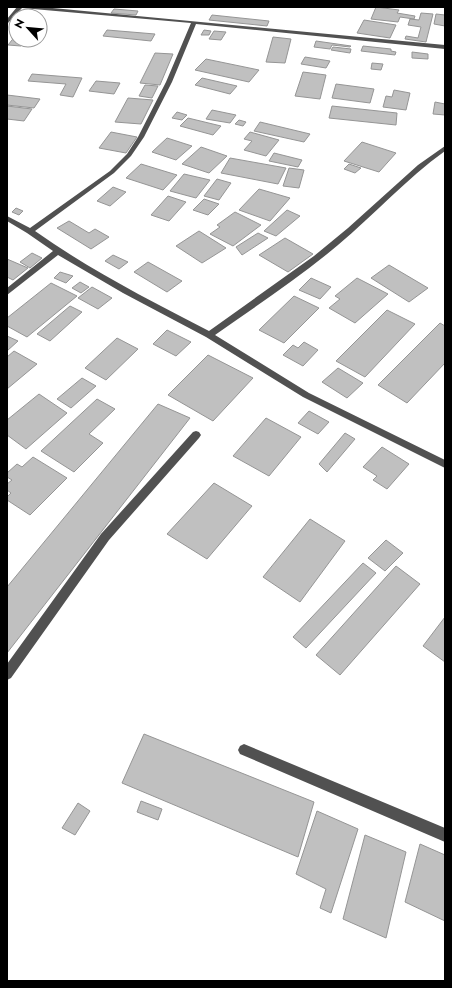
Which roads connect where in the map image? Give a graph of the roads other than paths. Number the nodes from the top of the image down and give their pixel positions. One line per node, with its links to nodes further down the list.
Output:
1 (20, 7): 3 (street)
2 (24, 7): 4 (street)
3 (7, 21)
4 (194, 22): 5 (street); 8 (street)
5 (445, 47)
6 (445, 148): 11 (street)
7 (7, 218): 8 (street)
8 (30, 231): 9 (street)
9 (58, 251): 10 (street); 11 (street)
10 (7, 292)
11 (209, 335): 13 (street)
12 (196, 435): 14 (street)
13 (445, 464)
14 (7, 674)
15 (244, 750): 16 (street)
16 (445, 835)

